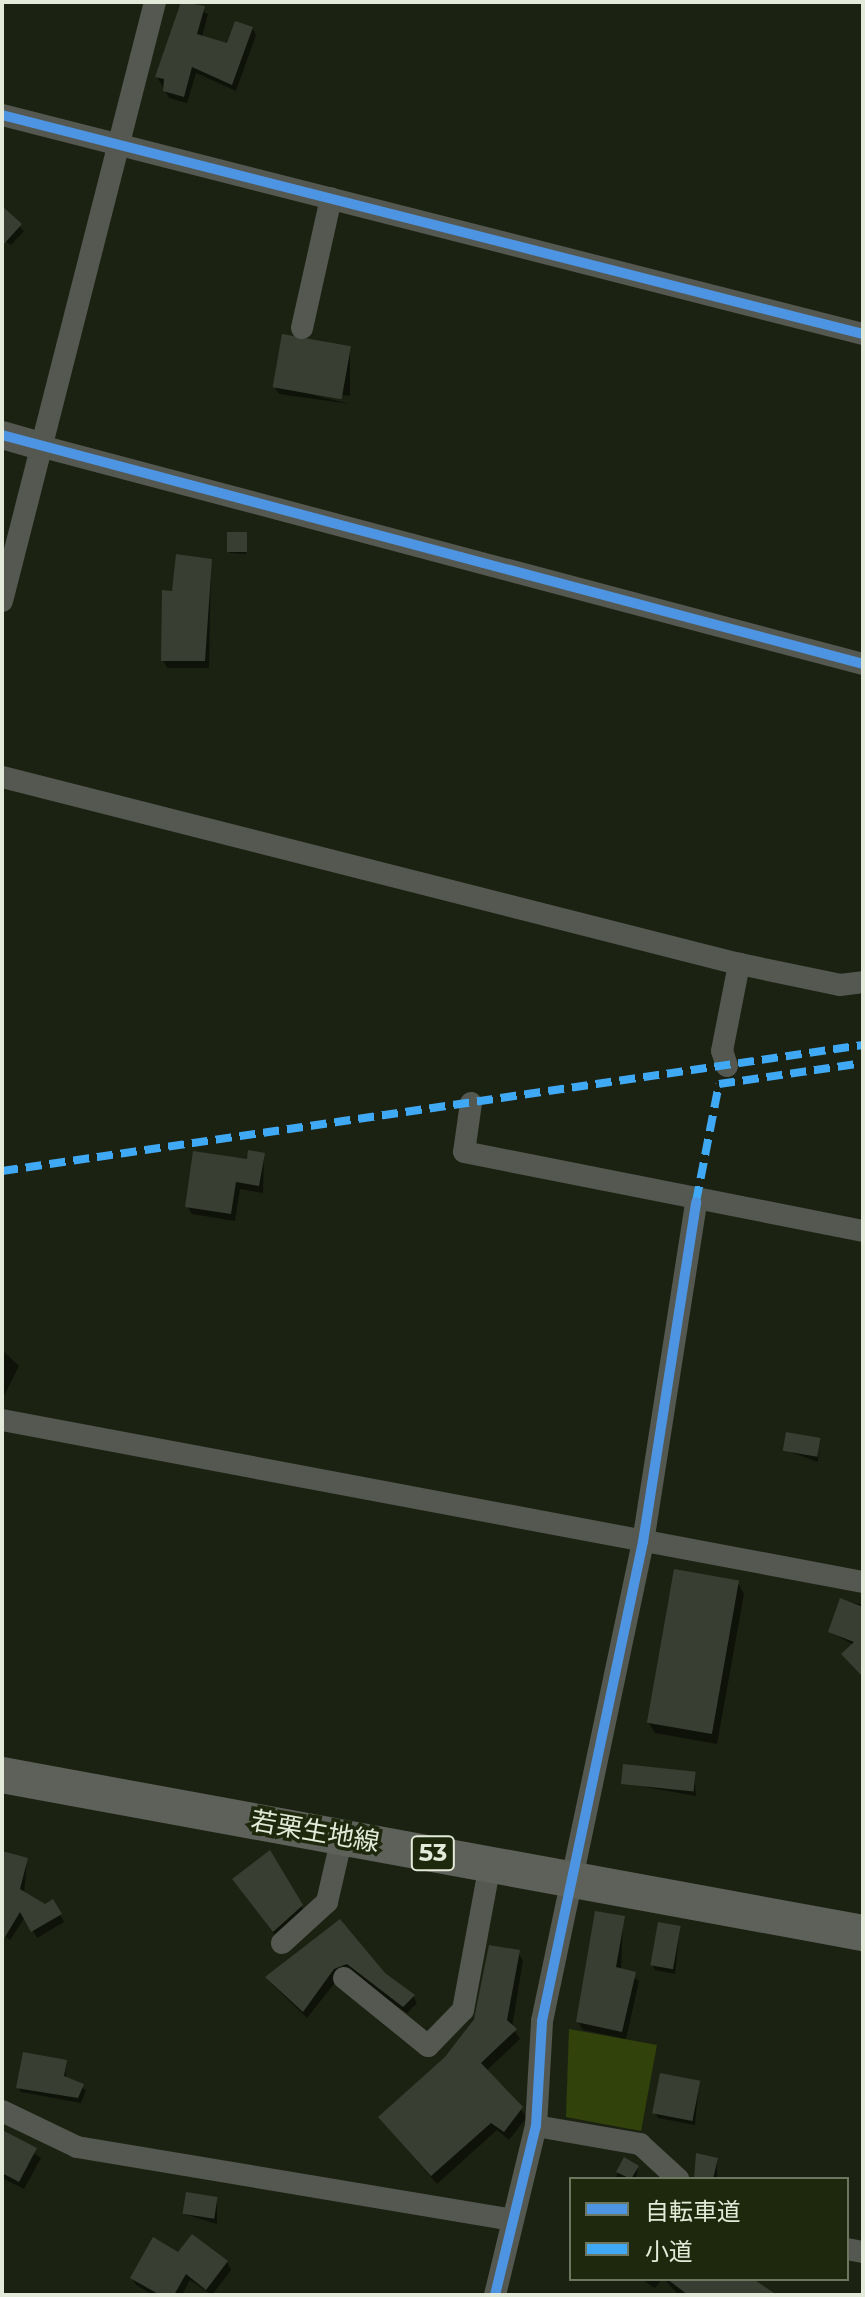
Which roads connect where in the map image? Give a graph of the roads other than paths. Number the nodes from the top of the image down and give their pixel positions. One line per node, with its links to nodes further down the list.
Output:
1 (155, 2): 3 (street)
2 (2, 115): 3 (street)
3 (121, 145): 4 (street); 8 (street)
4 (331, 198): 5 (street); 6 (street)
5 (302, 328)
6 (863, 334)
7 (2, 435): 8 (street)
8 (40, 446): 9 (street); 10 (street)
9 (2, 601)
10 (863, 664)
11 (2, 777): 12 (street)
12 (739, 964): 13 (street); 14 (street)
13 (863, 982)
14 (727, 1066)
15 (471, 1103): 16 (street)
16 (696, 1202): 17 (street); 19 (street)
17 (863, 1231)
18 (2, 1420): 19 (street)
19 (643, 1542): 20 (street); 24 (street)
20 (863, 1582)
21 (2, 1775): 22 (main road, 若栗生地線 / 53)
22 (342, 1837): 23 (main road, 若栗生地線 / 53); 26 (street)
23 (490, 1864): 24 (main road, 若栗生地線 / 53); 27 (street)
24 (573, 1879): 25 (main road, 若栗生地線 / 53); 29 (street)
25 (863, 1933)
26 (282, 1943)
27 (344, 1978)
28 (2, 2111): 31 (street)
29 (536, 2126): 30 (street); 31 (street)
30 (676, 2177)
31 (509, 2219): 32 (street)
32 (495, 2295)

